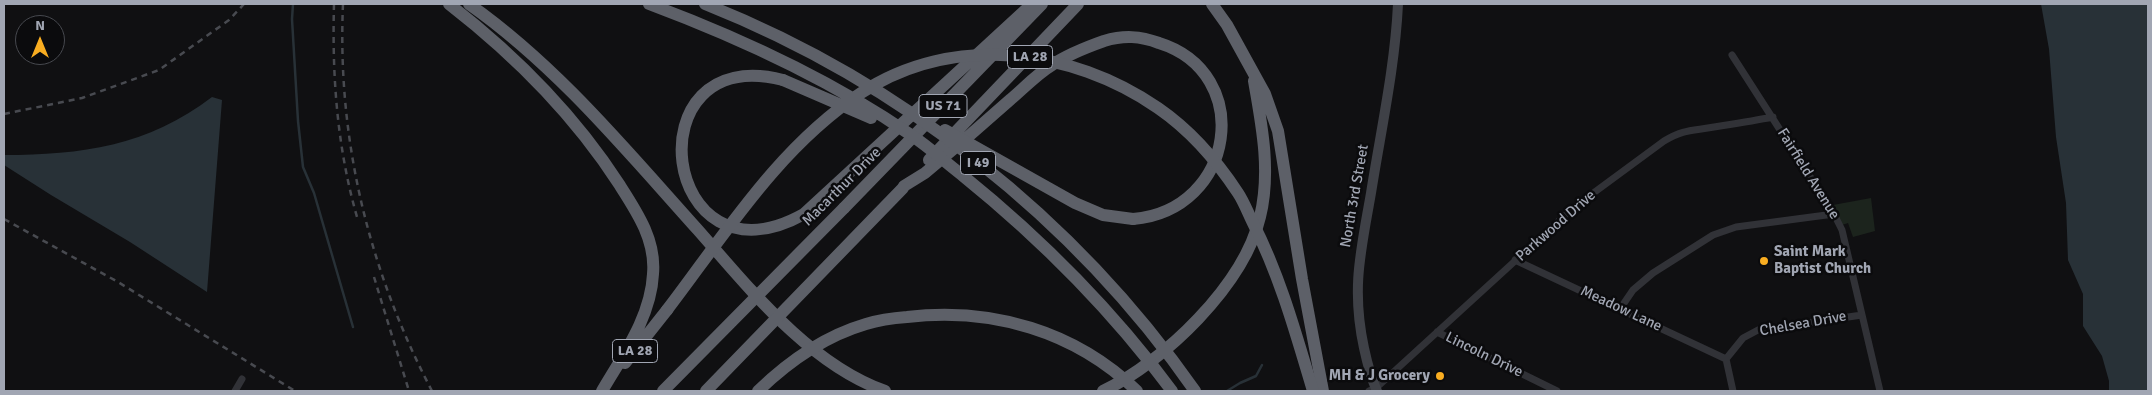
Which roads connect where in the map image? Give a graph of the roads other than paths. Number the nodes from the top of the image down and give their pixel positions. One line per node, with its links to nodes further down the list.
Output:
1 (449, 4): 25 (highway)
2 (469, 4): 29 (highway)
3 (649, 4): 14 (highway, I 49, bridge)
4 (705, 4): 12 (highway, I 49, bridge)
5 (1032, 4): 14 (highway, bridge)
6 (1042, 4): 26 (highway, Macarthur Drive / US 71, bridge)
7 (1078, 4): 15 (highway, US 71)
8 (1212, 4): 11 (highway)
9 (1398, 4): 23 (main road, North 3rd Street)
10 (1732, 55): 13 (street, Fairfield Avenue)
11 (1253, 71): 30 (highway); 35 (highway)
12 (916, 115): 15 (highway, bridge); 33 (highway, I 49, bridge)
13 (1773, 117): 16 (street, Fairfield Avenue); 17 (street, Parkwood Drive)
14 (912, 136): 32 (highway, I 49, bridge)
15 (904, 187): 27 (highway, US 71, bridge)
16 (1834, 214): 18 (street); 19 (street, Fairfield Avenue)
17 (1516, 260): 18 (street, Meadow Lane); 20 (street, Parkwood Drive)
18 (1620, 309): 21 (street, Meadow Lane)
19 (1862, 315): 21 (street, Chelsea Drive); 38 (street, Fairfield Avenue)
20 (1437, 332): 23 (street, Parkwood Drive); 36 (street, Lincoln Drive)
21 (1726, 359): 37 (street)
22 (242, 379): 24 (street)
23 (1374, 390)
24 (235, 391)
25 (602, 391): 34 (highway, LA 28, bridge)
26 (663, 391)
27 (706, 391)
28 (758, 391): 31 (highway, bridge)
29 (885, 391)
30 (1103, 391)
31 (1137, 391)
32 (1172, 391)
33 (1195, 391)
34 (1313, 391)
35 (1323, 391)
36 (1557, 391)
37 (1733, 391)
38 (1880, 391)

